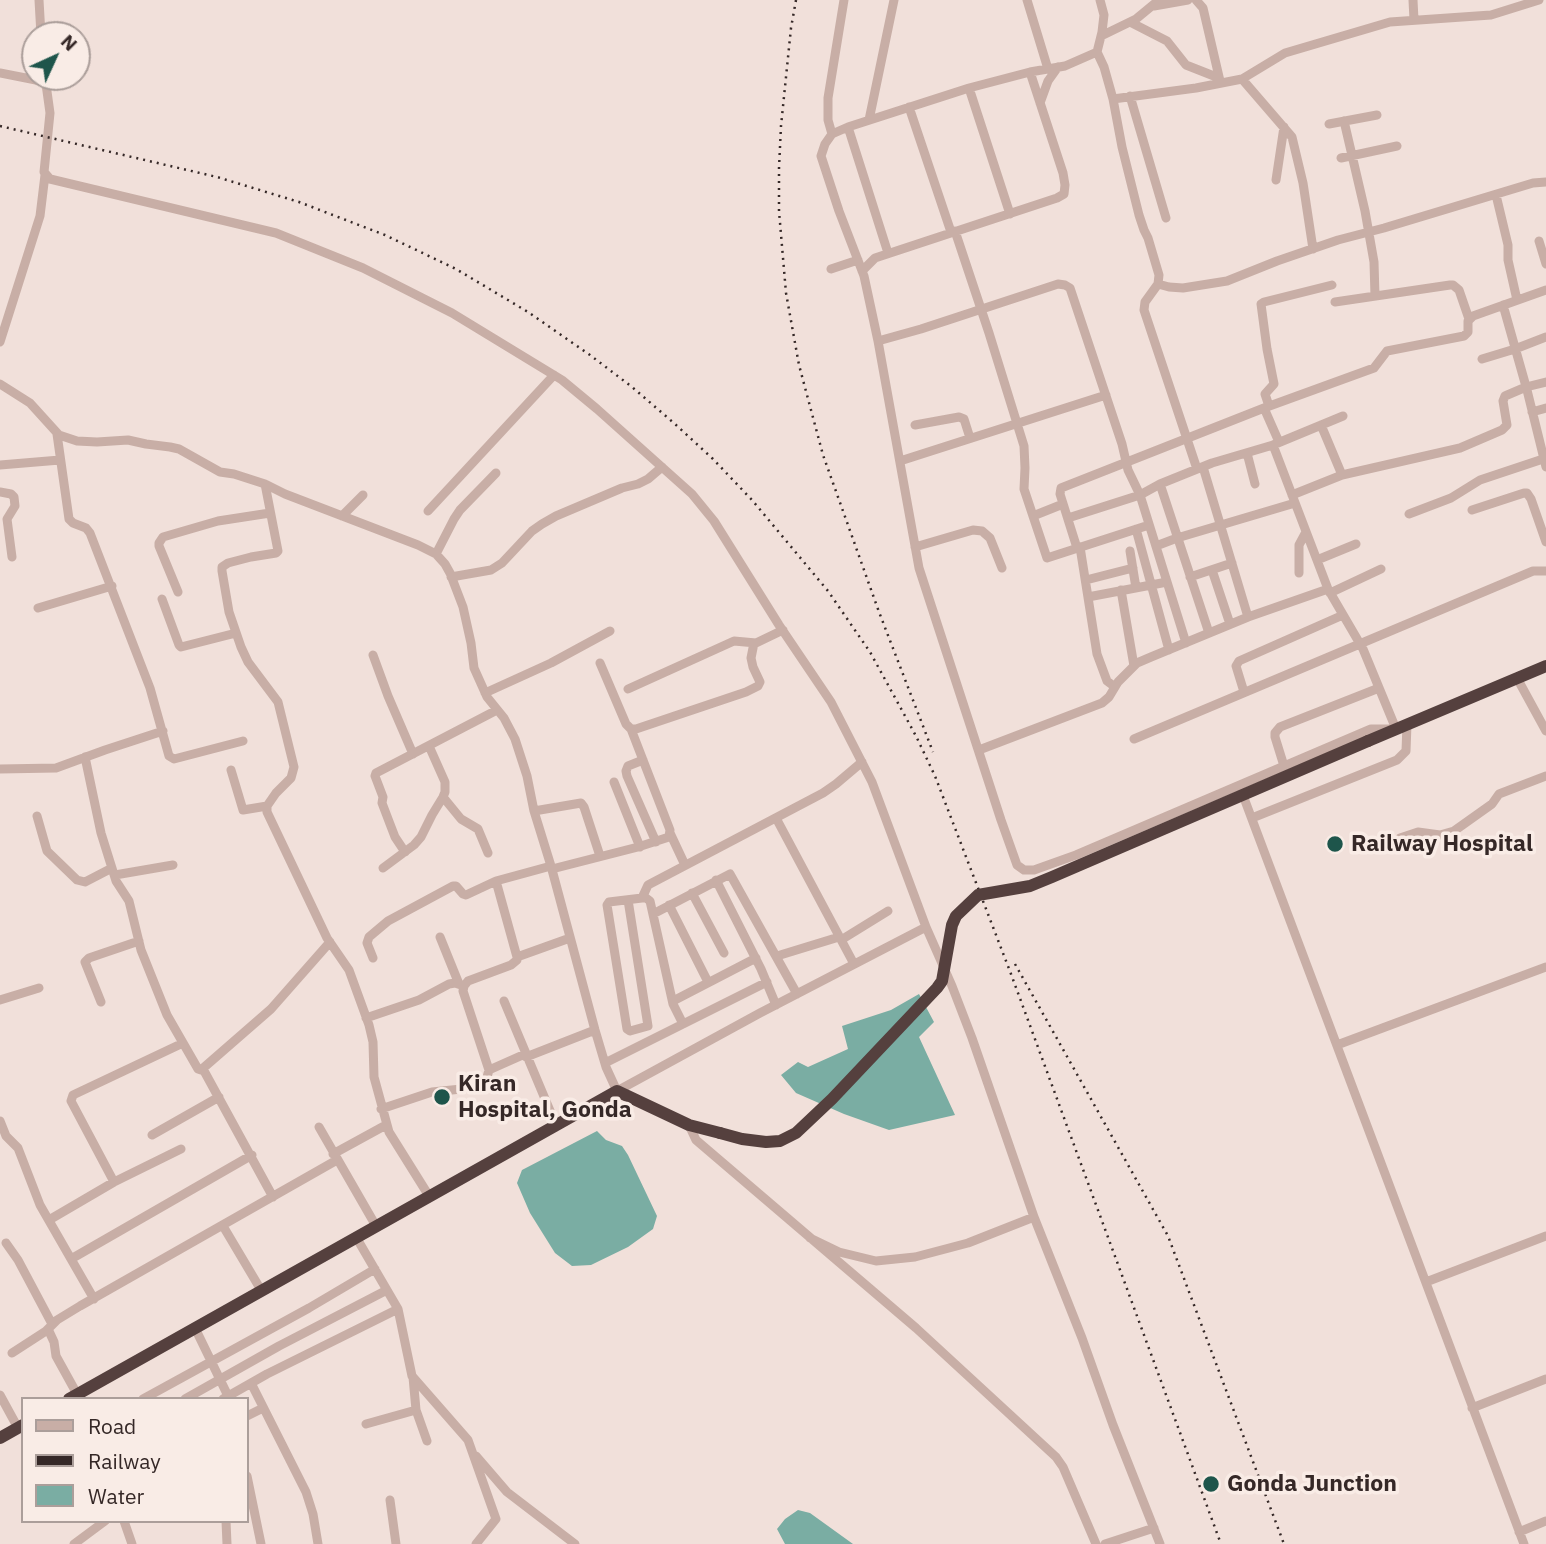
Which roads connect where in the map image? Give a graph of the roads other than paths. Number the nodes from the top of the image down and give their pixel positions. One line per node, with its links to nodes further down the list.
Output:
1 (39, 0): 12 (street)
2 (844, 0): 34 (street)
3 (894, 0): 29 (street)
4 (1027, 0): 16 (street)
5 (1100, 0): 14 (street)
6 (1188, 0): 10 (street)
7 (1196, 0): 21 (street)
8 (1413, 0): 11 (street)
9 (1539, 0): 11 (street)
10 (1156, 3): 13 (street)
11 (1414, 20): 20 (street)
12 (40, 21)
13 (1130, 22): 14 (street); 21 (street)
14 (1101, 36): 15 (street)
15 (1097, 52): 16 (street); 25 (street)
16 (1053, 68): 17 (street); 26 (street)
17 (1030, 72): 22 (street); 26 (street)
18 (0, 73): 19 (street)
19 (21, 76)
20 (1241, 79): 21 (street); 33 (street)
21 (1219, 80): 24 (street)
22 (969, 88): 27 (street); 42 (street)
23 (47, 91): 38 (street)
24 (1130, 96): 25 (street); 43 (street)
25 (1113, 99): 53 (street)
26 (1040, 103): 42 (street)
27 (909, 107): 29 (street); 44 (street)
28 (1377, 115): 30 (street)
29 (869, 120): 32 (street)
30 (1345, 121): 31 (street); 36 (street)
31 (1329, 124)
32 (848, 127): 34 (street); 48 (street)
33 (1284, 127): 39 (street); 47 (street)
34 (832, 134): 49 (street)
35 (1397, 146): 36 (street)
36 (1352, 155): 37 (street); 45 (street)
37 (1341, 158)
38 (45, 175): 64 (street); 67 (street)
39 (1276, 180)
40 (1546, 182): 41 (street)
41 (1496, 195): 45 (street); 57 (street)
42 (1010, 214): 44 (street)
43 (1166, 218)
44 (953, 232): 48 (street); 60 (street)
45 (1368, 232): 47 (street); 56 (street)
46 (1539, 241): 50 (street)
47 (1313, 248): 53 (street)
48 (888, 253): 52 (street)
49 (858, 260): 51 (street); 52 (street)
50 (1546, 264)
51 (831, 269)
52 (862, 271): 63 (street)
53 (1158, 284): 81 (street)
54 (1332, 285): 72 (street)
55 (1546, 290): 57 (street)
56 (1375, 296): 58 (street); 61 (street)
57 (1517, 300): 59 (street)
58 (1335, 302)
59 (1503, 305): 61 (street); 65 (street)
60 (981, 310): 63 (street); 71 (street); 76 (street)
61 (1469, 318): 72 (street)
62 (1546, 337): 65 (street)
63 (878, 341): 86 (street)
64 (0, 342)
65 (1516, 349): 66 (street); 70 (street)
66 (1482, 359)
67 (554, 375): 90 (street); 103 (street)
68 (1546, 382): 70 (street)
69 (0, 384): 79 (street)
70 (1526, 387): 74 (street); 93 (street)
71 (1106, 396): 76 (street); 87 (street)
72 (1266, 407): 81 (street); 83 (street)
73 (1546, 408): 74 (street)
74 (1532, 412): 82 (street)
75 (1343, 416): 78 (street)
76 (1017, 423): 80 (street); 107 (street)
77 (915, 425): 80 (street)
78 (1321, 425): 83 (street); 93 (street)
79 (57, 434): 85 (street); 94 (street)
80 (970, 438): 86 (street)
81 (1186, 438): 87 (street); 91 (street)
82 (1543, 443): 88 (street)
83 (1276, 444): 84 (street); 100 (street)
84 (1247, 453): 91 (street); 96 (street)
85 (60, 460): 89 (street); 135 (street)
86 (900, 461): 117 (street)
87 (1126, 462): 99 (street); 101 (street)
88 (1544, 463): 105 (street)
89 (0, 466)
90 (662, 467): 131 (street); 146 (street)
91 (1200, 468): 95 (street); 110 (street)
92 (496, 473): 120 (street)
93 (1342, 475): 100 (street)
94 (265, 484): 104 (street); 106 (street)
95 (1160, 484): 99 (street); 113 (street)
96 (1255, 484)
97 (0, 492): 121 (street)
98 (363, 495): 106 (street)
99 (1140, 495): 108 (street); 109 (street)
100 (1294, 499): 110 (street); 112 (street)
101 (1063, 504): 107 (street); 108 (street)
102 (1472, 510): 114 (street)
103 (428, 511)
104 (270, 513): 139 (street); 148 (street)
105 (1409, 514)
106 (342, 516): 120 (street)
107 (1033, 516): 118 (street)
108 (1068, 517): 118 (street)
109 (1149, 525): 111 (street); 116 (street)
110 (1221, 525): 113 (street); 123 (street)
111 (1136, 529): 118 (street); 134 (street)
112 (1306, 532): 122 (street); 129 (street)
113 (1177, 538): 116 (street); 130 (street)
114 (1546, 542)
115 (1356, 544): 122 (street)
116 (1156, 546): 133 (street)
117 (915, 547): 124 (street); 172 (street)
118 (1079, 548): 132 (street)
119 (1130, 551): 125 (street)
120 (436, 554): 131 (street)
121 (12, 557)
122 (1317, 560): 138 (street)
123 (1232, 563): 127 (street); 144 (street)
124 (1002, 568)
125 (1133, 568): 132 (street); 136 (street)
126 (1381, 569): 138 (street)
127 (1212, 570): 130 (street); 145 (street)
128 (1546, 571): 152 (street)
129 (1299, 573)
130 (1190, 577): 149 (street)
131 (451, 578): 163 (street)
132 (1086, 580): 140 (street)
133 (1167, 582): 134 (street); 151 (street)
134 (1150, 585): 136 (street); 153 (street)
135 (111, 586): 142 (street); 168 (street)
136 (1136, 588): 137 (street)
137 (1121, 590): 140 (street); 156 (street)
138 (1329, 591): 143 (street); 144 (street)
139 (178, 592)
140 (1088, 597): 159 (street)
141 (162, 599): 148 (street)
142 (38, 608)
143 (1343, 615): 152 (street); 162 (street)
144 (1248, 617): 145 (street)
145 (1230, 624): 149 (street)
146 (783, 630): 150 (street); 176 (street)
147 (610, 631): 163 (street)
148 (236, 633): 184 (street)
149 (1209, 633): 151 (street)
150 (754, 643): 161 (street); 166 (street)
151 (1186, 643): 153 (street)
152 (1360, 644): 160 (street); 162 (street)
153 (1169, 650): 156 (street)
154 (373, 655): 173 (street)
155 (600, 663): 166 (street)
156 (1134, 666): 159 (street)
157 (1546, 666): 158 (highway)
158 (1517, 678): 165 (highway); 167 (street)
159 (1115, 687): 172 (street)
160 (1379, 688): 165 (street); 177 (street)
161 (628, 689)
162 (1244, 692): 169 (street)
163 (485, 693): 164 (street)
164 (497, 710): 171 (street); 185 (street)
165 (1402, 727): 177 (street); 188 (street); 247 (highway, bridge)
166 (631, 729): 175 (street)
167 (1546, 731)
168 (163, 732): 170 (street); 174 (street)
169 (1134, 739)
170 (243, 741)
171 (429, 746): 173 (street); 183 (street)
172 (979, 750): 182 (street)
173 (413, 754): 193 (street)
174 (85, 757): 178 (street); 200 (street)
175 (643, 760): 189 (street); 191 (street)
176 (862, 762): 187 (street); 209 (street)
177 (1284, 766): 182 (street)
178 (0, 769)
179 (231, 770): 184 (street)
180 (1546, 776): 190 (street)
181 (614, 782): 192 (street)
182 (1239, 785): 188 (street)
183 (443, 797): 193 (street); 194 (street)
184 (267, 806): 214 (street)
185 (534, 811): 195 (street); 198 (street)
186 (37, 816): 200 (street)
187 (776, 818): 197 (street); 212 (street)
188 (1252, 818): 236 (street)
189 (670, 832): 191 (street); 197 (street)
190 (1401, 838)
191 (656, 842): 192 (street)
192 (640, 847): 195 (street)
193 (405, 852): 199 (street)
194 (488, 853)
195 (600, 856): 198 (street)
196 (173, 865): 200 (street)
197 (685, 865): 204 (street)
198 (551, 867): 202 (street); 211 (street)
199 (383, 868)
200 (113, 872): 213 (street)
201 (716, 880): 203 (street); 216 (street); 219 (street)
202 (496, 881): 217 (street); 218 (street)
203 (692, 892): 206 (street); 215 (street)
204 (642, 898): 205 (street); 208 (street)
205 (628, 900): 205 (street)
206 (669, 905): 208 (street); 222 (street)
207 (888, 911): 212 (street)
208 (653, 914): 229 (street)
209 (926, 927): 220 (street); 257 (street)
210 (440, 937): 224 (street)
211 (570, 938): 217 (street); 234 (street)
212 (840, 938): 216 (street); 220 (street)
213 (139, 941): 230 (street); 235 (street)
214 (330, 942): 232 (street); 239 (street)
215 (724, 953)
216 (777, 956): 226 (street)
217 (517, 957): 224 (street)
218 (373, 958)
219 (756, 958): 222 (street); 223 (street)
220 (854, 964): 226 (street)
221 (1546, 967): 236 (street)
222 (708, 982): 229 (street)
223 (767, 982): 231 (street); 233 (street)
224 (462, 985): 232 (street); 240 (street)
225 (39, 988): 227 (street)
226 (797, 994): 231 (street)
227 (0, 1000)
228 (504, 1001): 237 (street)
229 (673, 1001): 233 (street)
230 (101, 1002)
231 (776, 1005): 241 (street)
232 (366, 1018): 243 (street)
233 (683, 1024): 238 (street)
234 (595, 1030): 237 (street); 238 (street)
235 (183, 1042): 239 (street); 254 (street)
236 (1337, 1045): 267 (street)
237 (526, 1055): 240 (street); 246 (street)
238 (605, 1063): 241 (street)
239 (203, 1069): 242 (street)
240 (489, 1070): 243 (street)
241 (617, 1091): 246 (highway); 247 (highway)
242 (219, 1097): 249 (street); 252 (street)
243 (381, 1108): 245 (street)
244 (0, 1121): 250 (street)
245 (386, 1125): 253 (street); 255 (street)
246 (556, 1125): 255 (highway)
247 (689, 1125): 263 (street)
248 (319, 1127): 253 (street)
249 (152, 1135)
250 (3, 1139): 258 (street)
251 (181, 1149): 254 (street)
252 (251, 1155): 256 (street); 265 (street)
253 (335, 1157): 256 (street); 260 (street)
254 (114, 1182): 258 (street)
255 (429, 1196): 260 (highway)
256 (274, 1197): 259 (street)
257 (1034, 1217): 263 (street); 302 (street)
258 (49, 1220): 265 (street)
259 (223, 1226): 268 (street); 270 (street)
260 (376, 1226): 262 (highway)
261 (1546, 1236): 267 (street)
262 (356, 1237): 266 (street); 268 (highway)
263 (810, 1238): 312 (street)
264 (6, 1243): 272 (street)
265 (71, 1259): 270 (street)
266 (375, 1269): 269 (street); 275 (street)
267 (1426, 1282): 287 (street)
268 (261, 1290): 273 (highway)
269 (387, 1290): 271 (street); 277 (street)
270 (94, 1299): 272 (street)
271 (398, 1309): 276 (street); 279 (street)
272 (50, 1327): 274 (street); 282 (street)
273 (195, 1328): 275 (street); 280 (highway)
274 (12, 1353)
275 (211, 1361): 277 (street); 283 (street)
276 (412, 1376): 288 (street); 294 (street)
277 (220, 1379): 284 (street); 285 (street)
278 (1546, 1379): 287 (street)
279 (251, 1383): 285 (street); 286 (street)
280 (93, 1393): 282 (highway)
281 (0, 1395): 291 (street)
282 (73, 1397)
283 (148, 1397)
284 (188, 1397)
285 (225, 1397)
286 (263, 1408): 289 (street); 308 (street)
287 (1472, 1408): 303 (street)
288 (416, 1410): 290 (street); 293 (street)
289 (248, 1416)
290 (366, 1424)
291 (20, 1427): 292 (highway)
292 (0, 1438)
293 (427, 1441)
294 (472, 1452): 310 (street); 311 (street)
295 (248, 1486): 297 (street)
296 (390, 1500): 309 (street)
297 (250, 1505): 307 (street)
298 (1546, 1521): 303 (street)
299 (102, 1523): 304 (street)
300 (125, 1523): 305 (street)
301 (226, 1523): 306 (street)
302 (1154, 1528): 313 (street); 314 (street)
303 (1519, 1532): 315 (street)
304 (74, 1544)
305 (132, 1544)
306 (226, 1544)
307 (261, 1544)
308 (318, 1544)
309 (396, 1544)
310 (476, 1544)
311 (575, 1544)
312 (1096, 1544)
313 (1105, 1544)
314 (1160, 1544)
315 (1524, 1544)

